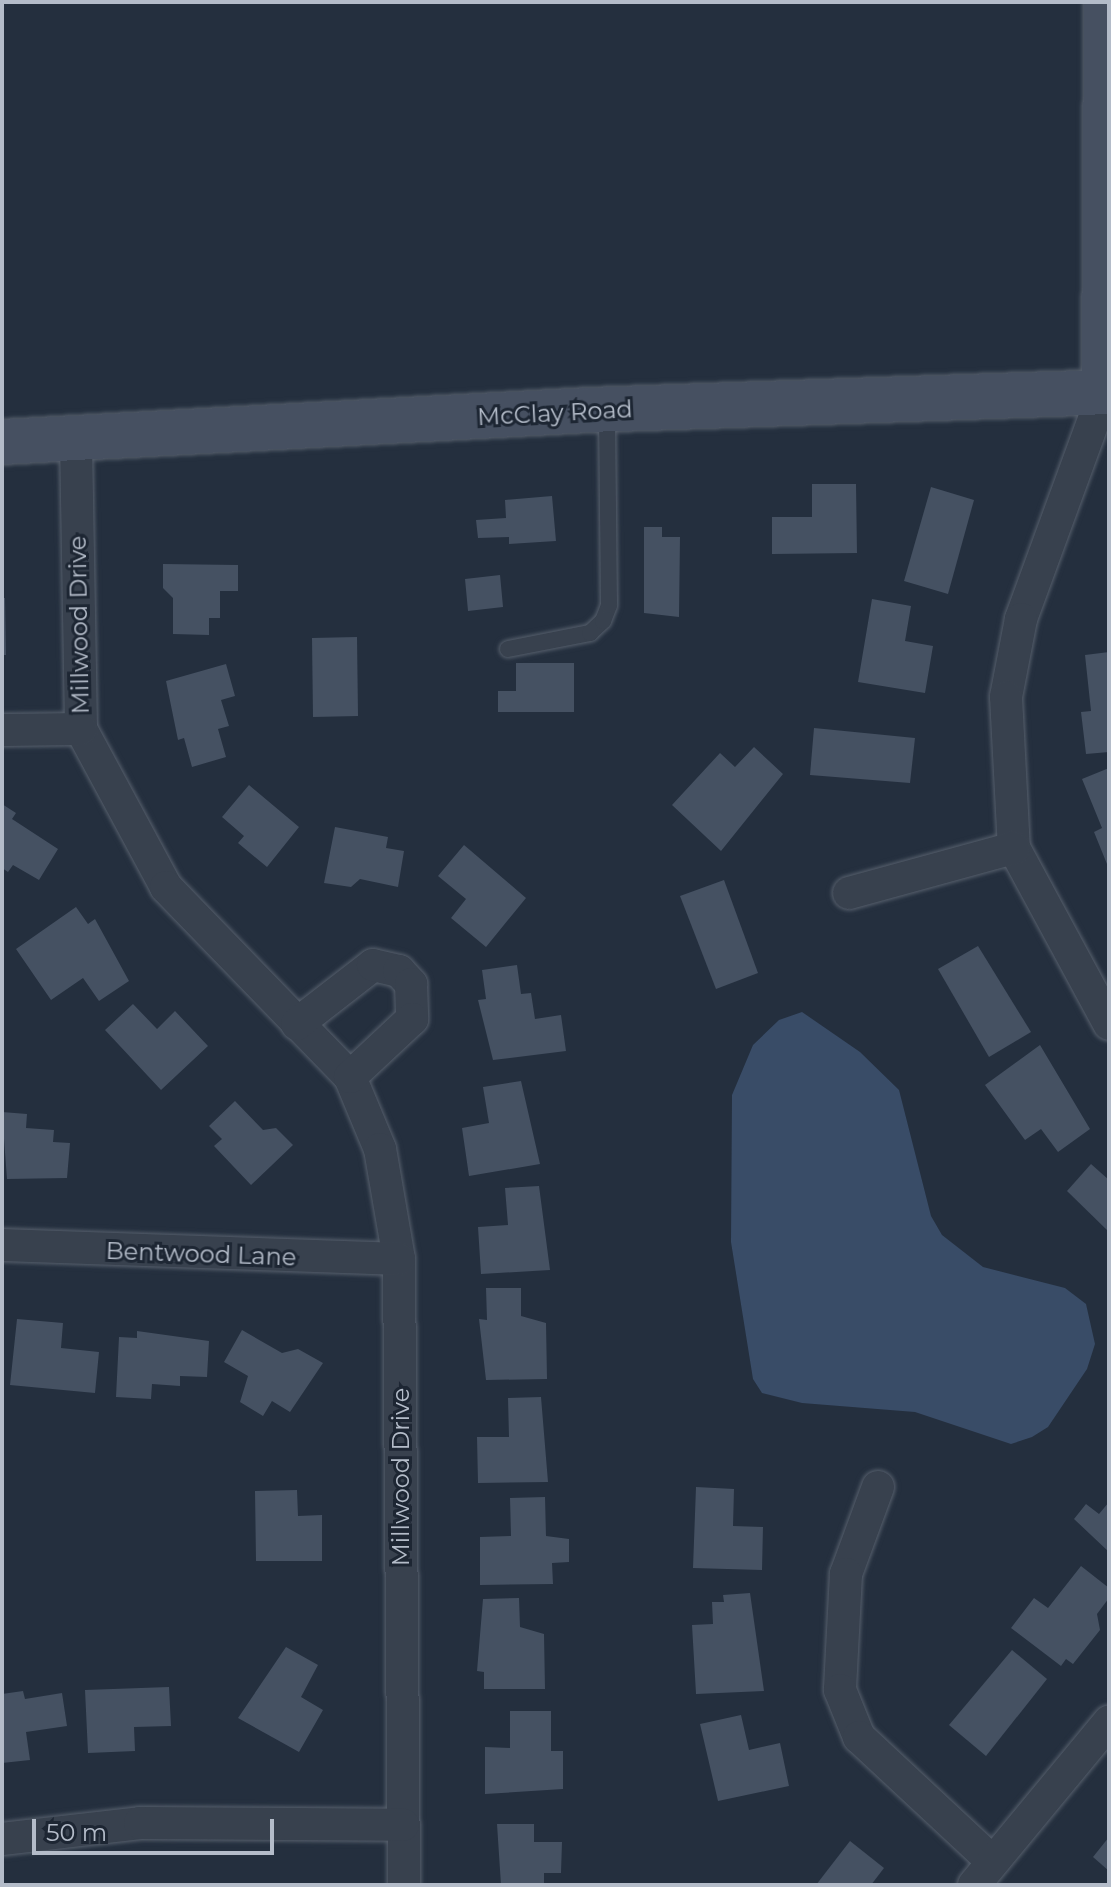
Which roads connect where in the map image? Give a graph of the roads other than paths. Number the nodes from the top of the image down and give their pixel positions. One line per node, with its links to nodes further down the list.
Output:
1 (1106, 2): 2 (main road)
2 (1107, 392): 3 (main road, McClay Road); 9 (street)
3 (607, 410): 4 (main road, McClay Road); 6 (lane)
4 (76, 441): 5 (main road, McClay Road); 7 (street, Millwood Drive)
5 (2, 442)
6 (508, 649)
7 (81, 729): 8 (street); 11 (street, Millwood Drive)
8 (2, 730)
9 (1014, 848): 10 (street); 12 (street)
10 (849, 893)
11 (297, 1024): 13 (street, Millwood Drive); 13 (street)
12 (1109, 1024)
13 (350, 1077): 15 (street, Millwood Drive)
14 (2, 1245): 15 (street, Bentwood Lane)
15 (399, 1259): 18 (street, Millwood Drive)
16 (878, 1487): 20 (street)
17 (1109, 1722): 20 (street)
18 (403, 1825): 19 (street); 21 (street, Millwood Drive)
19 (2, 1839)
20 (983, 1873)
21 (404, 1885)

